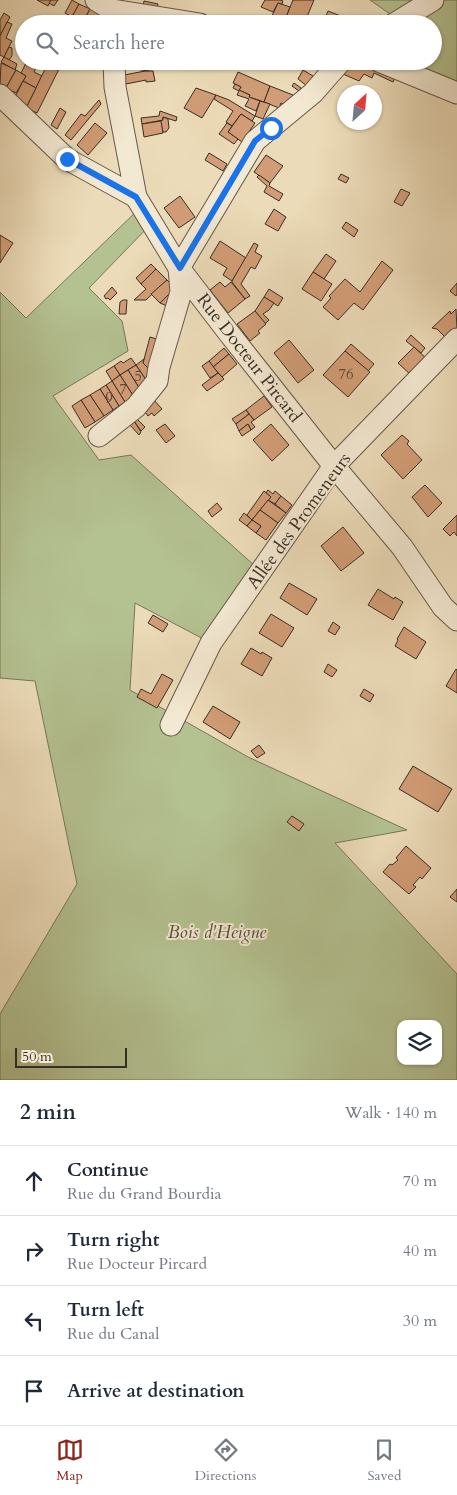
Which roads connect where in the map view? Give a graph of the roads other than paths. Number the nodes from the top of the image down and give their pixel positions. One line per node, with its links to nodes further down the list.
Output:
1 (433, 0): 4 (street)
2 (107, 11): 3 (street)
3 (136, 15)
4 (409, 15)
5 (114, 70): 10 (street, Rue Docteur Pircard)
6 (333, 70): 11 (street)
7 (401, 70): 8 (street)
8 (457, 93)
9 (0, 95): 10 (street)
10 (136, 197): 11 (street, Rue Docteur Pircard)
11 (180, 268): 13 (street); 14 (street, Rue Docteur Pircard)
12 (457, 339): 14 (street, Allée des Promeneurs)
13 (99, 436)
14 (334, 466): 15 (street, Rue Docteur Pircard); 16 (street, Allée des Promeneurs)
15 (457, 620)
16 (171, 725)

